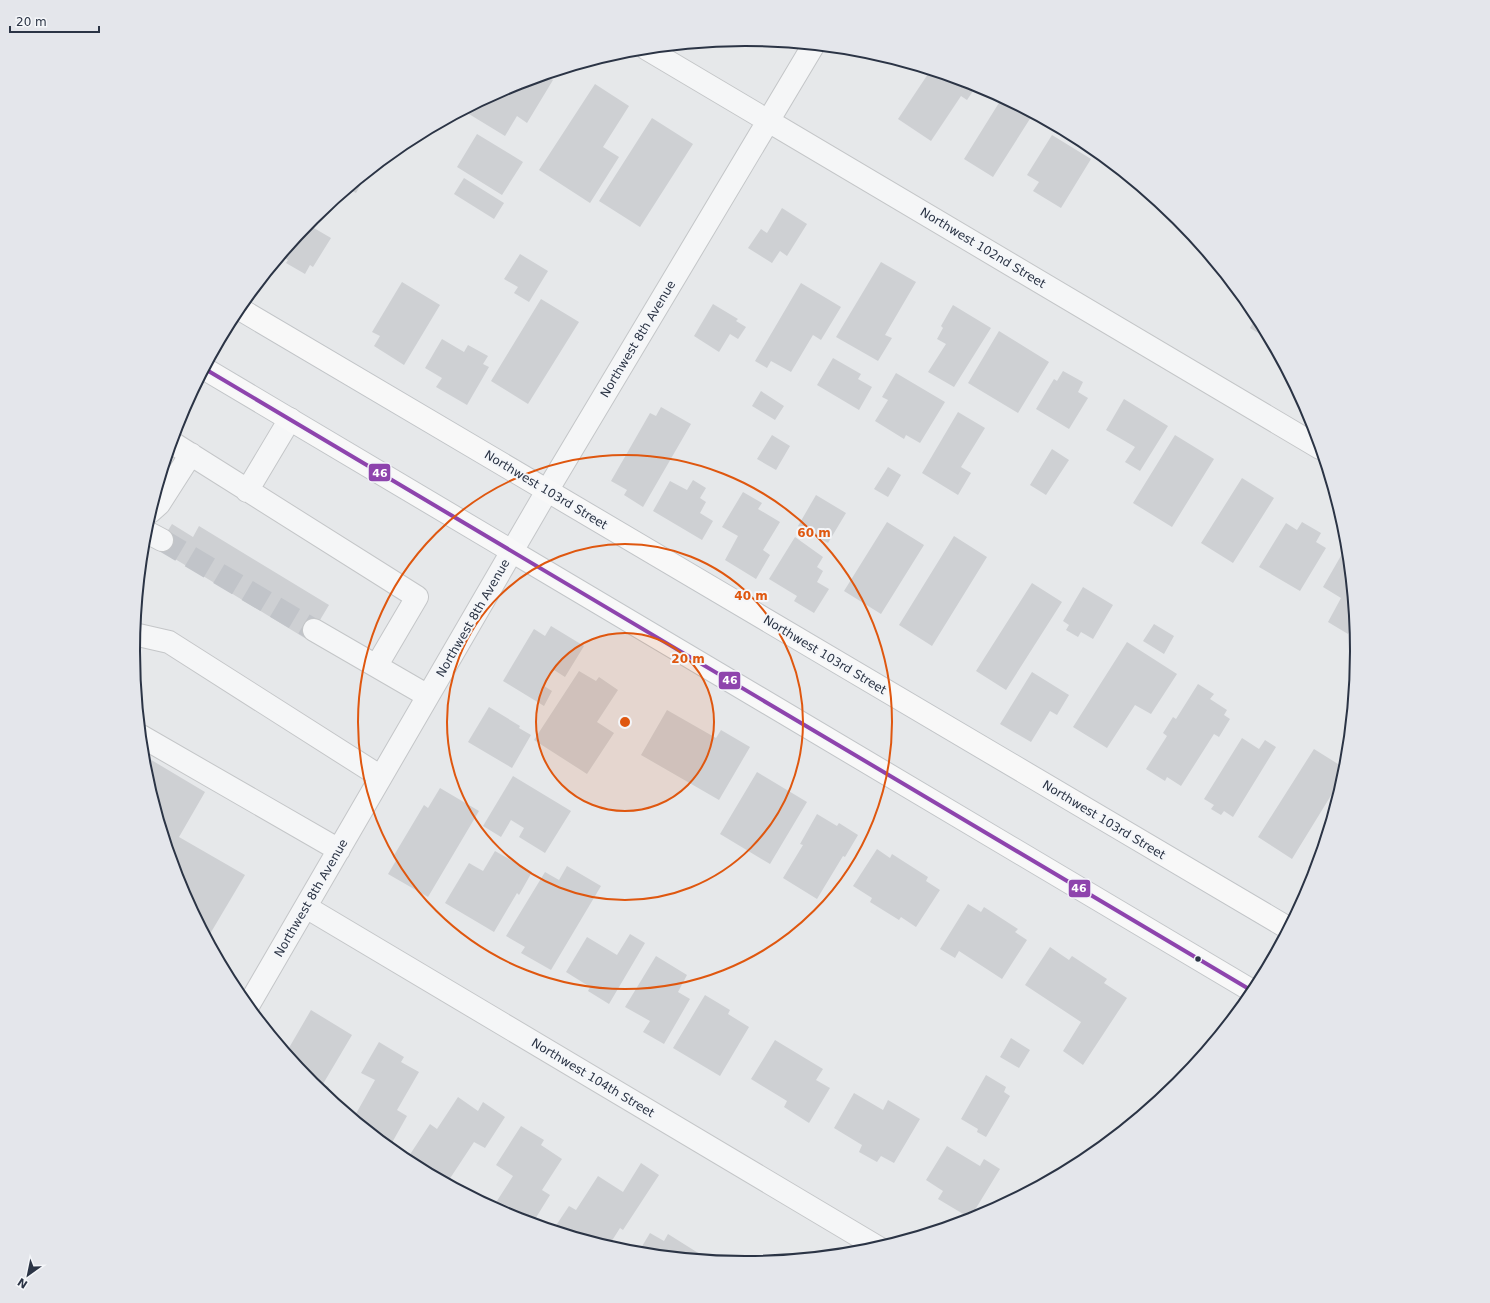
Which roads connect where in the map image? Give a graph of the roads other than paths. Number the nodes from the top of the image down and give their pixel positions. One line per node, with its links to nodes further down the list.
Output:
1 (811, 50): 3 (street, Northwest 8th Avenue)
2 (653, 53): 3 (street, Northwest 102nd Street)
3 (768, 121): 7 (street, Northwest 102nd Street); 11 (street, Northwest 8th Avenue)
4 (244, 312): 11 (main road, Northwest 103rd Street)
5 (209, 371): 6 (main road)
6 (290, 419): 10 (street); 13 (main road)
7 (1313, 444)
8 (177, 445): 9 (street)
9 (191, 454): 10 (street); 12 (street)
10 (247, 491): 16 (street)
11 (547, 491): 13 (street, Northwest 8th Avenue); 22 (main road, Northwest 103rd Street)
12 (158, 505)
13 (513, 550): 17 (street, Northwest 8th Avenue); 23 (main road)
14 (314, 630): 16 (street)
15 (140, 635): 19 (street)
16 (377, 665): 17 (street)
17 (428, 696): 19 (street, Northwest 8th Avenue)
18 (146, 739): 20 (street)
19 (381, 777): 20 (street, Northwest 8th Avenue)
20 (339, 850): 21 (street, Northwest 8th Avenue)
21 (306, 907): 24 (street, Northwest 8th Avenue); 25 (street, Northwest 104th Street)
22 (1284, 926)
23 (1248, 988)
24 (251, 1001)
25 (871, 1243)

